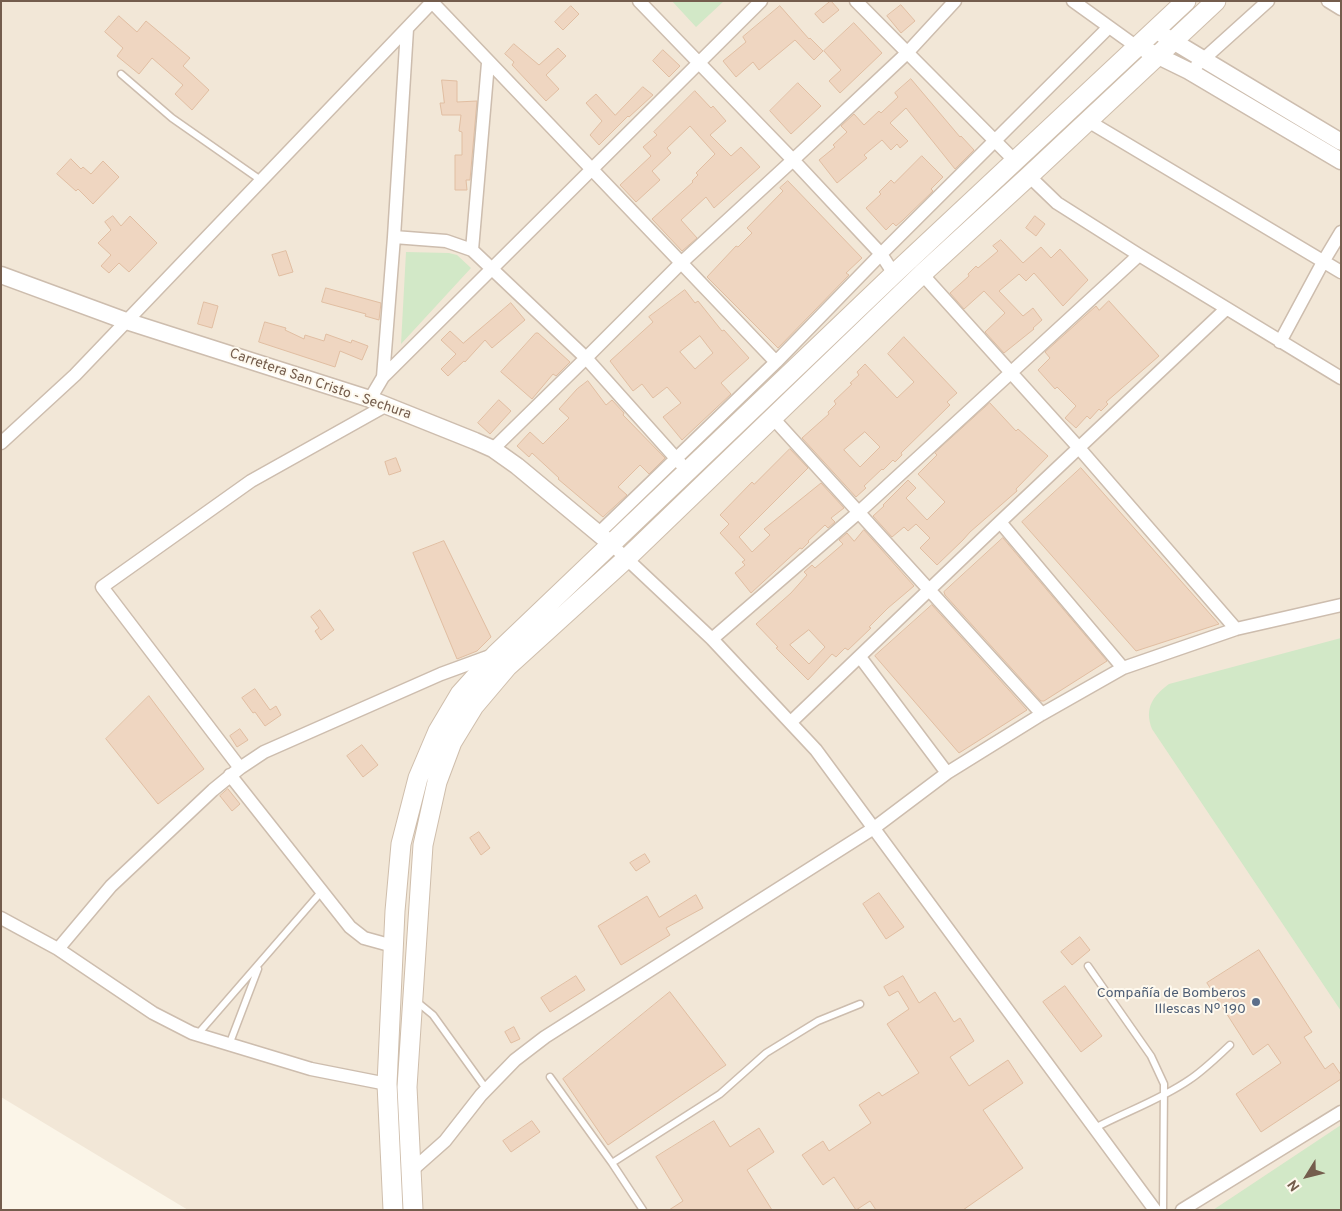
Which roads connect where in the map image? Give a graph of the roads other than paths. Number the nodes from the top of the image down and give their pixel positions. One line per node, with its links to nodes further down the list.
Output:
1 (639, 1): 21 (street)
2 (761, 1): 21 (street)
3 (856, 1): 17 (street)
4 (955, 1): 17 (street)
5 (1073, 1): 12 (street)
6 (1186, 1): 14 (main road)
7 (1216, 1): 15 (main road)
8 (1268, 1): 19 (street)
9 (1328, 1): 11 (street)
10 (433, 2): 13 (street); 20 (street)
11 (1341, 9)
12 (1109, 27): 16 (street); 25 (street)
13 (407, 29): 32 (street); 34 (street)
14 (1156, 30): 15 (street); 16 (main road)
15 (1174, 41): 18 (main road); 19 (street)
16 (1137, 47): 18 (street); 29 (main road)
17 (907, 52): 25 (street); 27 (street)
18 (1157, 55): 22 (street); 24 (main road)
19 (1204, 59): 22 (street); 26 (street)
20 (488, 63): 30 (street); 35 (street)
21 (700, 64): 27 (street); 30 (street)
22 (1189, 71): 28 (street)
23 (120, 74): 32 (lane)
24 (1088, 121): 31 (main road); 38 (street)
25 (996, 140): 29 (street); 36 (street)
26 (1341, 142)
27 (793, 160): 36 (street); 39 (street)
28 (1341, 160)
29 (1015, 161): 42 (main road)
30 (591, 171): 39 (street); 40 (street)
31 (1029, 176): 37 (street); 43 (main road)
32 (262, 181): 46 (street)
33 (1341, 232): 38 (street)
34 (394, 237): 35 (street); 51 (street)
35 (472, 250): 40 (street)
36 (881, 254): 42 (street); 49 (street)
37 (1139, 255): 45 (street); 50 (street)
38 (1323, 262): 41 (street); 47 (street)
39 (681, 263): 48 (street); 49 (street)
40 (492, 267): 48 (street); 51 (street)
41 (1341, 272)
42 (894, 274): 59 (main road)
43 (922, 274): 50 (street); 55 (main road)
44 (1, 275): 46 (street, Carretera San Cristo - Sechura)
45 (1226, 309): 47 (street); 57 (street)
46 (126, 321): 53 (street, Carretera San Cristo - Sechura); 56 (street)
47 (1280, 342): 52 (street)
48 (586, 358): 58 (street); 59 (street)
49 (776, 362): 59 (street)
50 (1011, 372): 57 (street); 60 (street)
51 (383, 376): 53 (street)
52 (1341, 378)
53 (370, 399): 54 (street, Carretera San Cristo - Sechura)
54 (385, 406): 58 (street, Carretera San Cristo - Sechura); 73 (street)
55 (772, 418): 60 (street); 63 (main road)
56 (1, 443)
57 (1079, 448): 61 (street); 66 (street)
58 (492, 449): 62 (street, Carretera San Cristo - Sechura)
59 (682, 465): 62 (main road)
60 (859, 512): 64 (street); 67 (street)
61 (1000, 522): 64 (street); 70 (street)
62 (605, 539): 63 (street); 68 (main road)
63 (626, 558): 67 (street); 82 (main road)
64 (930, 591): 69 (street); 71 (street)
65 (1341, 605): 66 (street)
66 (1236, 630): 70 (street)
67 (712, 639): 72 (street)
68 (496, 654): 73 (street); 78 (main road)
69 (860, 657): 72 (street); 74 (street)
70 (1123, 668): 71 (street)
71 (1042, 714): 74 (street)
72 (791, 722): 75 (street)
73 (235, 772): 76 (street); 79 (street)
74 (948, 773): 75 (street)
75 (874, 828): 89 (street); 92 (street)
76 (322, 891): 78 (street); 80 (lane)
77 (1, 918): 79 (street)
78 (394, 946): 88 (main road)
79 (58, 949): 84 (street)
80 (260, 964): 84 (lane); 86 (lane)
81 (1088, 966): 90 (lane)
82 (413, 998): 89 (lane); 94 (main road)
83 (860, 1004): 93 (lane)
84 (197, 1035): 86 (street)
85 (1230, 1045): 90 (lane)
86 (229, 1046): 88 (street)
87 (550, 1077): 93 (lane)
88 (387, 1084): 95 (main road)
89 (487, 1090): 94 (street)
90 (1164, 1095): 92 (lane); 99 (lane)
91 (1341, 1112): 100 (street)
92 (1095, 1128): 98 (street)
93 (612, 1163): 97 (lane)
94 (410, 1172): 96 (main road)
95 (393, 1210)
96 (413, 1210)
97 (644, 1210)
98 (1155, 1210)
99 (1163, 1210)
100 (1182, 1210)

